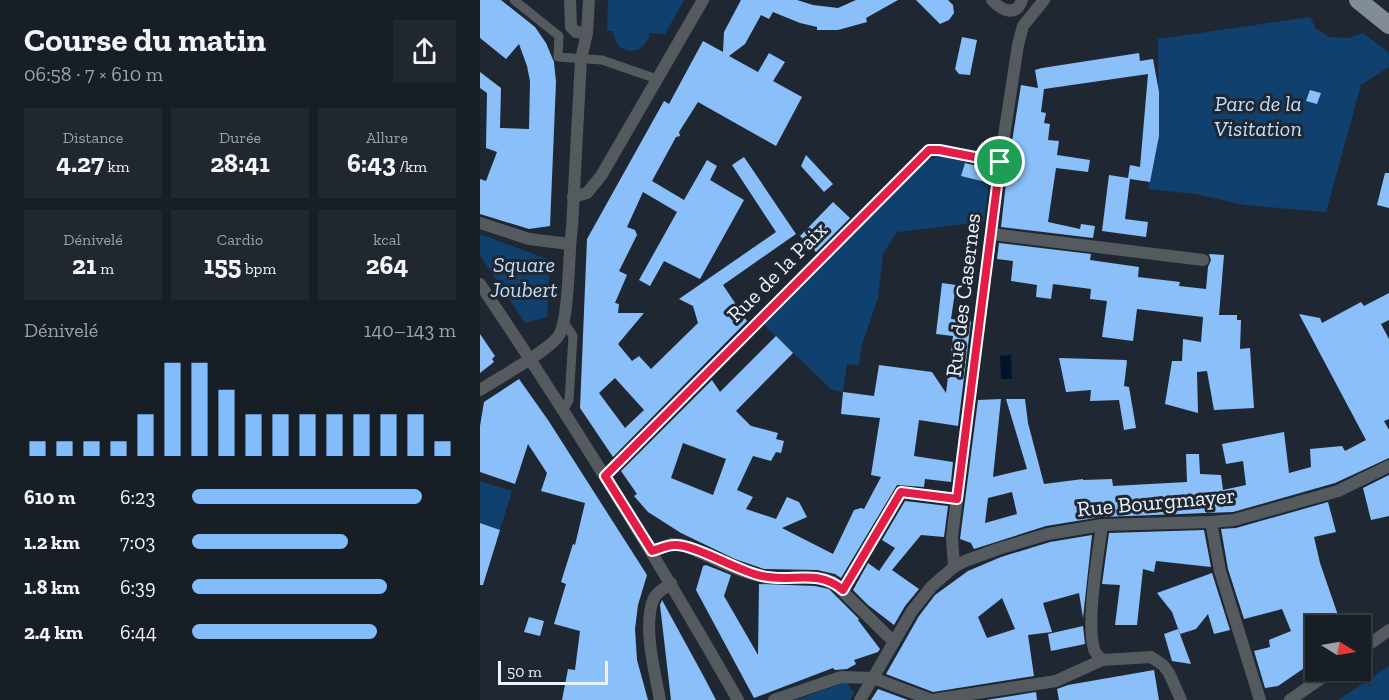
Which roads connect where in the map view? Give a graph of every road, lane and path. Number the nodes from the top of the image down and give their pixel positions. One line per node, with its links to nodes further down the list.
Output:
1 (514, 0): 11 (street)
2 (570, 0): 10 (street)
3 (589, 0): 10 (street)
4 (703, 0): 12 (street)
5 (992, 0): 6 (street)
6 (1022, 0)
7 (1358, 0): 9 (main road)
8 (1038, 2): 13 (street, Rue des Casernes)
9 (1389, 25)
10 (587, 33): 11 (street)
11 (581, 58): 12 (street); 14 (street)
12 (657, 79): 14 (street)
13 (1000, 162): 16 (street, Rue des Casernes); 25 (street, Rue de la Paix)
14 (573, 197): 17 (street)
15 (480, 223): 17 (street)
16 (992, 234): 18 (street); 26 (street, Rue des Casernes)
17 (569, 244): 20 (street)
18 (1203, 261)
19 (480, 284): 21 (street)
20 (564, 322): 21 (street); 23 (street)
21 (530, 358): 22 (street); 23 (street)
22 (480, 390)
23 (563, 411): 25 (street)
24 (1389, 466): 27 (street, Rue Bourgmayer)
25 (605, 476): 29 (street)
26 (957, 499): 30 (street, Rue des Casernes); 32 (street)
27 (1211, 522): 28 (street, Rue Bourgmayer); 44 (street)
28 (1102, 525): 30 (street, Rue Bourgmayer); 36 (street)
29 (652, 551): 31 (street); 32 (street)
30 (954, 567): 34 (street, Rue Bourgmayer)
31 (671, 583): 39 (street); 40 (street)
32 (843, 590): 34 (street)
33 (1389, 630): 35 (street)
34 (894, 642): 37 (street, Rue Bourgmayer)
35 (1371, 643)
36 (1102, 660): 37 (street); 43 (street)
37 (873, 678): 41 (street); 42 (street, Rue Bourgmayer)
38 (1317, 681): 45 (street)
39 (660, 700)
40 (738, 700)
41 (774, 700)
42 (860, 700)
43 (1181, 700)
44 (1260, 700)
45 (1290, 700)

